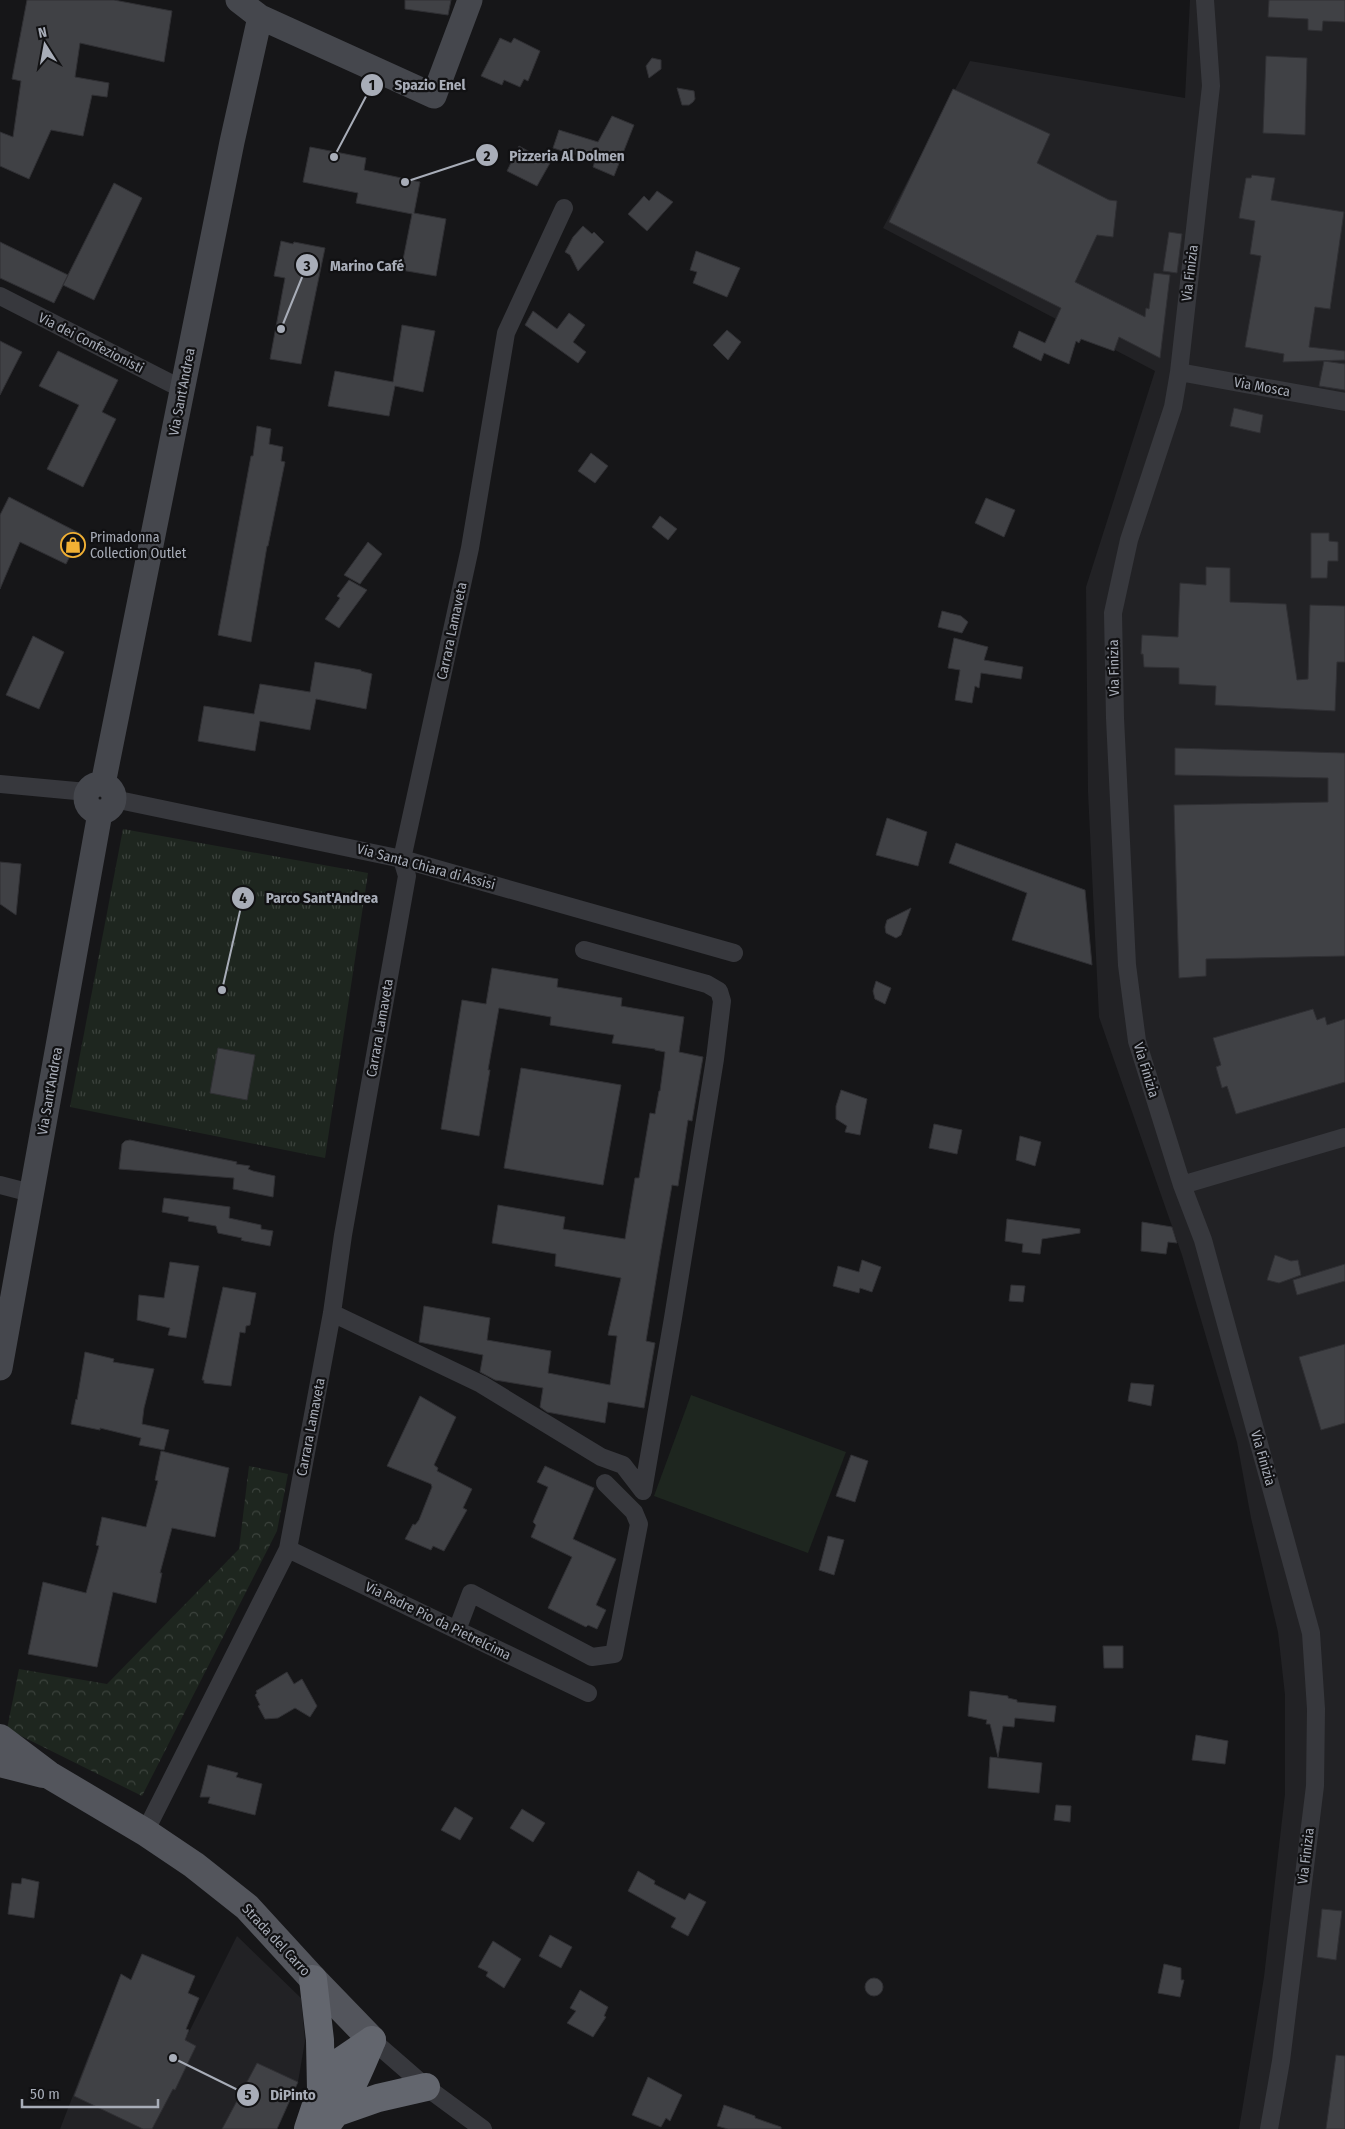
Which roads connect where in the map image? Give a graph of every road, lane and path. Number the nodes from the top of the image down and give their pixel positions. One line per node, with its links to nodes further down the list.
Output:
1 (238, 0): 4 (street)
2 (470, 0): 4 (street)
3 (1205, 0): 7 (street, Via Finizia)
4 (262, 9): 8 (street, Via Sant'Andrea)
5 (564, 208): 12 (street, Carrara Lamaveta)
6 (0, 296): 8 (street, Via dei Confezionisti)
7 (1179, 372): 9 (street, Via Mosca); 17 (street, Via Finizia)
8 (182, 389): 11 (street, Via Sant'Andrea)
9 (1345, 402)
10 (0, 784): 11 (street, Via Santa Chiara di Assisi)
11 (101, 797): 12 (street, Via Santa Chiara di Assisi); 18 (street, Via Sant'Andrea)
12 (402, 859): 14 (street, Via Santa Chiara di Assisi); 19 (street, Carrara Lamaveta)
13 (584, 950): 19 (street)
14 (734, 953)
15 (1345, 1137): 17 (street)
16 (0, 1185): 18 (street)
17 (1182, 1185): 34 (street, Via Finizia)
18 (32, 1193): 20 (street, Via Sant'Andrea)
19 (332, 1313): 22 (street, Carrara Lamaveta)
20 (0, 1368)
21 (604, 1482): 23 (street)
22 (288, 1549): 23 (street, Via Padre Pio da Pietrelcima); 28 (street, Carrara Lamaveta)
23 (457, 1630): 24 (street, Via Padre Pio da Pietrelcima)
24 (588, 1693)
25 (0, 1738): 27 (main road, Strada del Carro)
26 (2, 1766): 27 (main road, Strada del Carro)
27 (49, 1775): 28 (main road, Strada del Carro)
28 (145, 1832): 29 (main road, Strada del Carro)
29 (313, 1979): 30 (main road, Strada del Carro); 32 (highway)
30 (372, 2040): 31 (street, Strada del Carro); 32 (highway); 33 (highway)
31 (426, 2087): 33 (highway); 36 (street, Strada del Carro)
32 (321, 2090): 35 (highway)
33 (330, 2120)
34 (1268, 2128)
35 (308, 2129)
36 (483, 2129)

